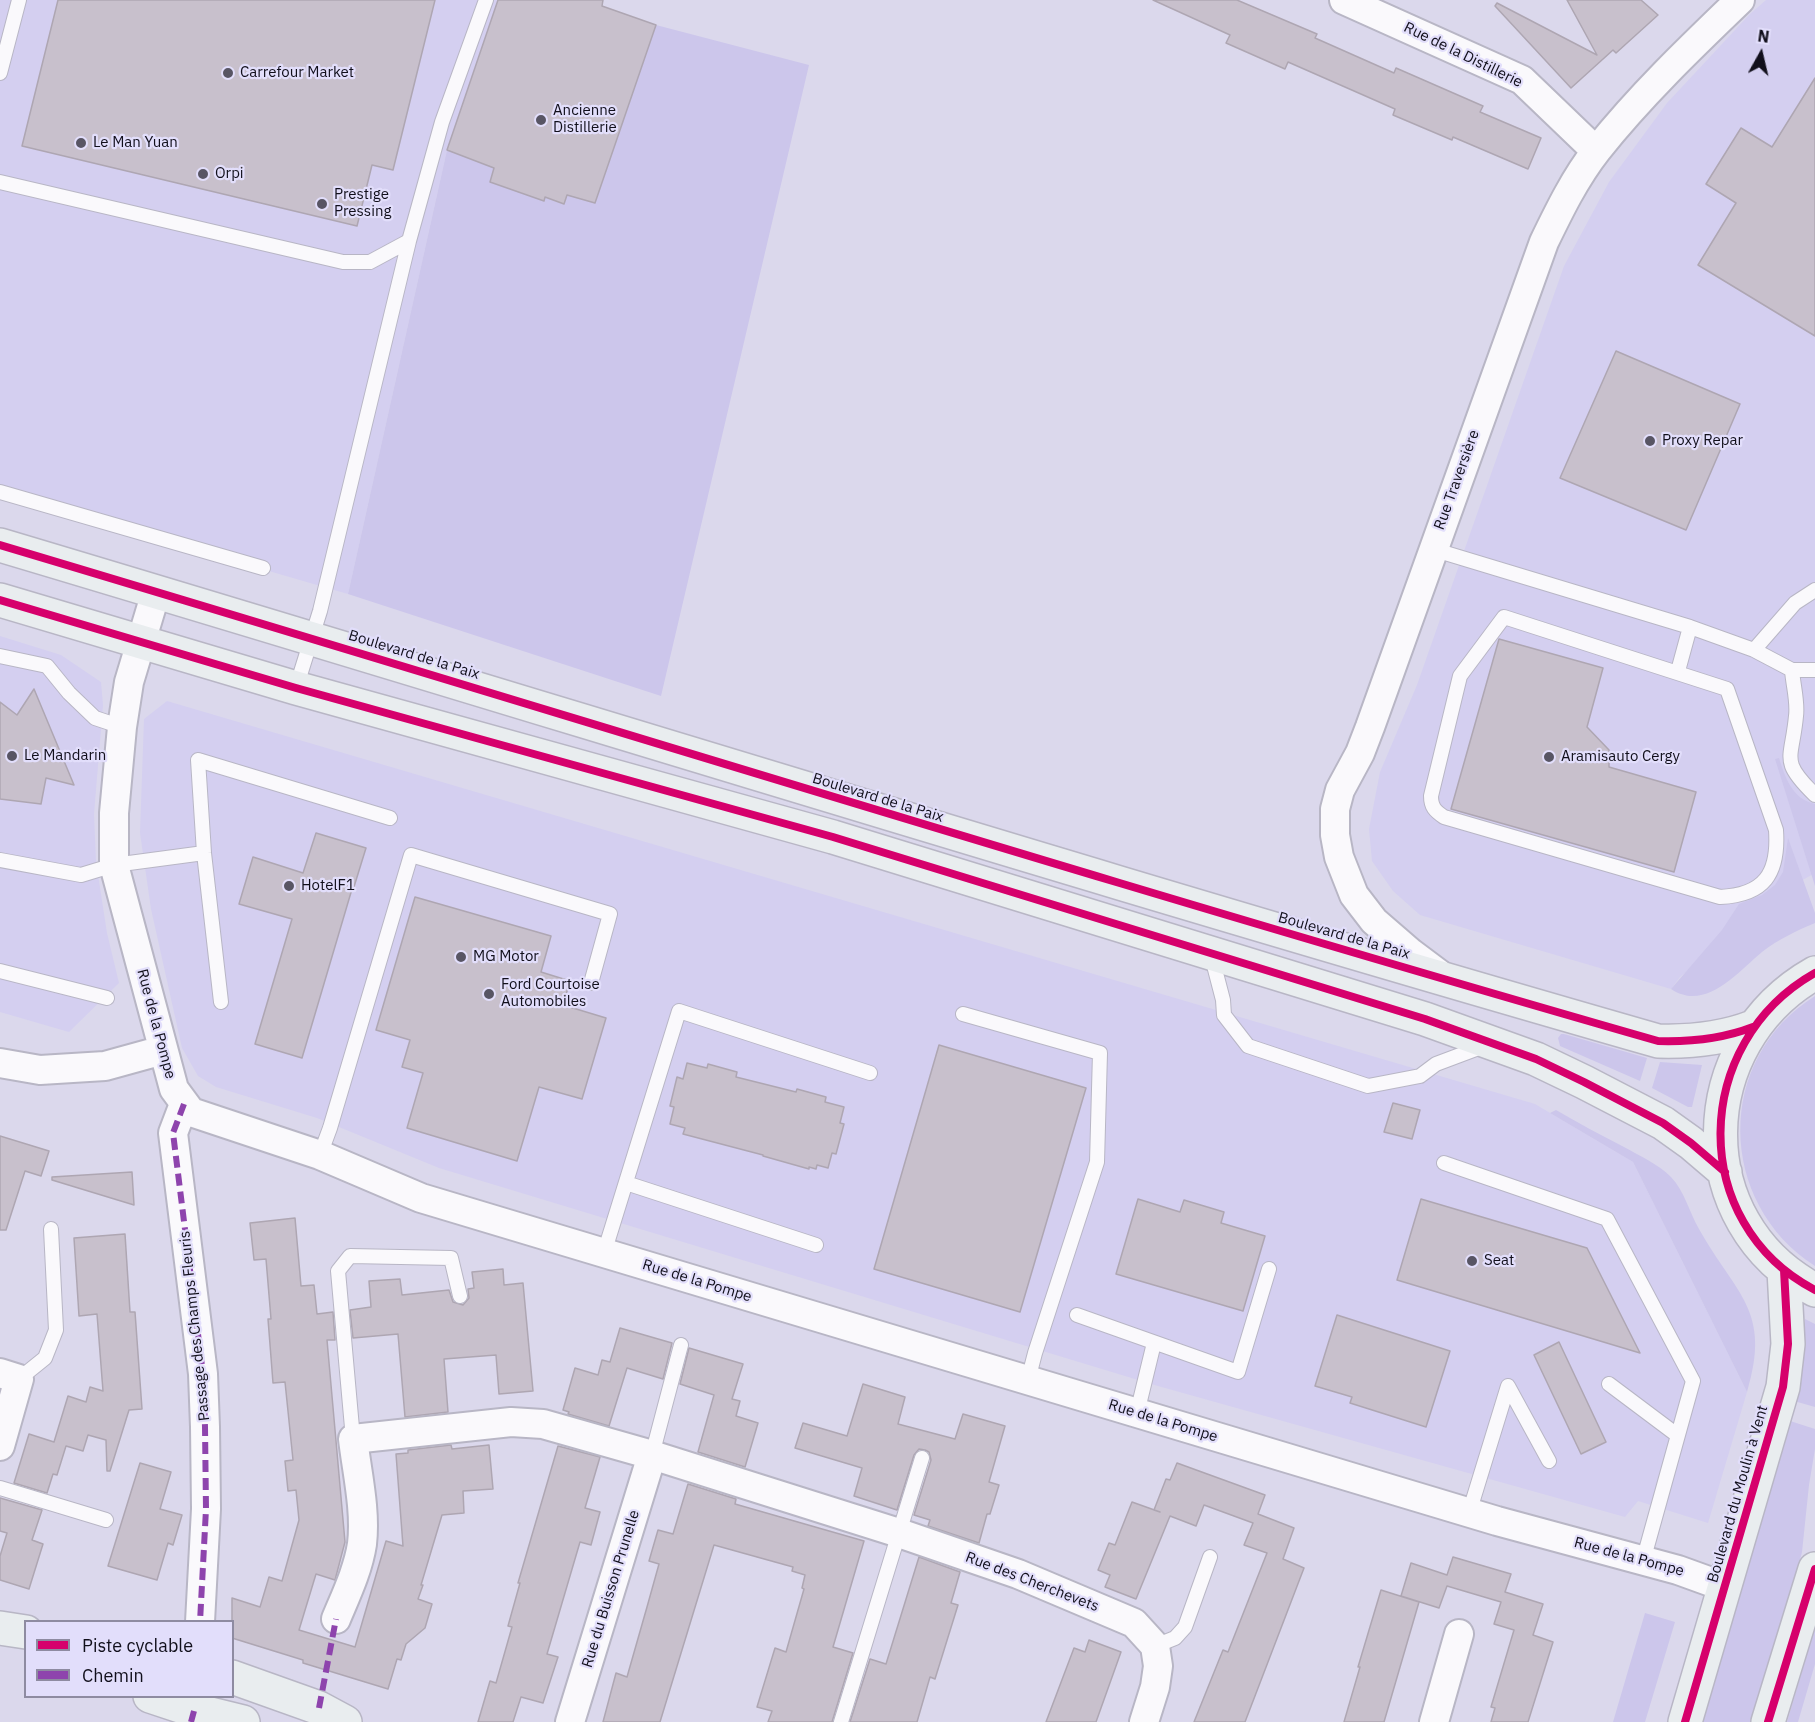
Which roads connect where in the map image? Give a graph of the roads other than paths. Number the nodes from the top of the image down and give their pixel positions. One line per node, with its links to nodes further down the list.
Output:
1 (19, 0): 5 (lane)
2 (486, 0): 8 (lane)
3 (1737, 1): 6 (street, Rue Traversière)
4 (1356, 2): 6 (street, Rue de la Distillerie)
5 (0, 73)
6 (1596, 151): 11 (street, Rue Traversière)
7 (0, 182): 8 (lane)
8 (409, 241): 17 (lane)
9 (0, 492): 12 (lane)
10 (0, 545): 14 (main road, Boulevard de la Paix)
11 (1432, 549): 16 (lane); 34 (street, Rue Traversière)
12 (263, 568)
13 (1815, 590): 19 (lane)
14 (156, 592): 17 (main road, Boulevard de la Paix); 18 (street, Rue de la Pompe)
15 (0, 600): 18 (main road)
16 (1690, 627): 19 (lane); 23 (lane)
17 (311, 638): 24 (lane); 34 (main road, Boulevard de la Paix)
18 (140, 642): 24 (main road); 25 (street, Rue de la Pompe)
19 (1754, 650): 21 (lane)
20 (0, 656): 25 (lane)
21 (1792, 670): 22 (lane); 26 (lane)
22 (1815, 670)
23 (1678, 671): 23 (lane)
24 (297, 688): 31 (main road)
25 (122, 727): 30 (street, Rue de la Pompe)
26 (1815, 795)
27 (390, 818): 28 (lane)
28 (204, 853): 30 (lane); 37 (lane)
29 (0, 860): 30 (lane)
30 (114, 865): 41 (street, Rue de la Pompe)
31 (1210, 952): 40 (main road); 40 (lane)
32 (0, 971): 36 (lane)
33 (1815, 973): 39 (main road)
34 (1448, 981): 39 (main road, Boulevard de la Paix)
35 (591, 982): 45 (lane)
36 (107, 998)
37 (221, 1002)
38 (963, 1014): 60 (lane)
39 (1754, 1027): 47 (main road)
40 (1494, 1042): 47 (main road)
41 (163, 1050): 42 (street); 44 (street, Rue de la Pompe)
42 (0, 1062)
43 (870, 1073): 48 (lane)
44 (184, 1104): 45 (street, Rue de la Pompe); 78 (street, Passage des Champs Fleuris)
45 (320, 1155): 51 (street, Rue de la Pompe)
46 (1444, 1163): 63 (lane)
47 (1725, 1172): 53 (main road)
48 (626, 1183): 50 (lane); 51 (lane)
49 (51, 1229): 59 (lane)
50 (816, 1245)
51 (604, 1253): 60 (street, Rue de la Pompe)
52 (1269, 1269): 57 (lane)
53 (1784, 1270): 54 (main road); 76 (main road, Boulevard du Moulin à Vent)
54 (1815, 1290)
55 (460, 1296): 64 (lane)
56 (1077, 1315): 57 (lane)
57 (1155, 1343): 62 (lane)
58 (681, 1345): 66 (lane, Rue du Buisson Prunelle)
59 (9, 1376): 65 (street)
60 (1028, 1380): 62 (street, Rue de la Pompe)
61 (1609, 1384): 63 (lane)
62 (1137, 1413): 70 (street, Rue de la Pompe)
63 (1677, 1435): 74 (lane)
64 (353, 1439): 66 (street); 77 (street)
65 (0, 1446)
66 (652, 1455): 72 (street); 86 (street, Rue du Buisson Prunelle)
67 (922, 1458): 72 (lane)
68 (1549, 1461): 70 (lane)
69 (0, 1488): 71 (lane)
70 (1469, 1513): 74 (street, Rue de la Pompe)
71 (106, 1520)
72 (899, 1533): 80 (street, Rue des Cherchevets); 87 (lane)
73 (1210, 1557): 80 (lane)
74 (1643, 1561): 76 (street, Rue de la Pompe)
75 (1815, 1569): 91 (main road)
76 (1725, 1587): 90 (main road, Boulevard du Moulin à Vent)
77 (336, 1618)
78 (200, 1620)
79 (1459, 1634): 89 (street)
80 (1155, 1646): 88 (street)
81 (234, 1678): 85 (main road)
82 (154, 1698): 83 (main road)
83 (193, 1716): 84 (main road)
84 (243, 1722)
85 (345, 1722)
86 (570, 1722)
87 (841, 1722)
88 (1144, 1722)
89 (1434, 1722)
90 (1685, 1722)
91 (1768, 1722)

